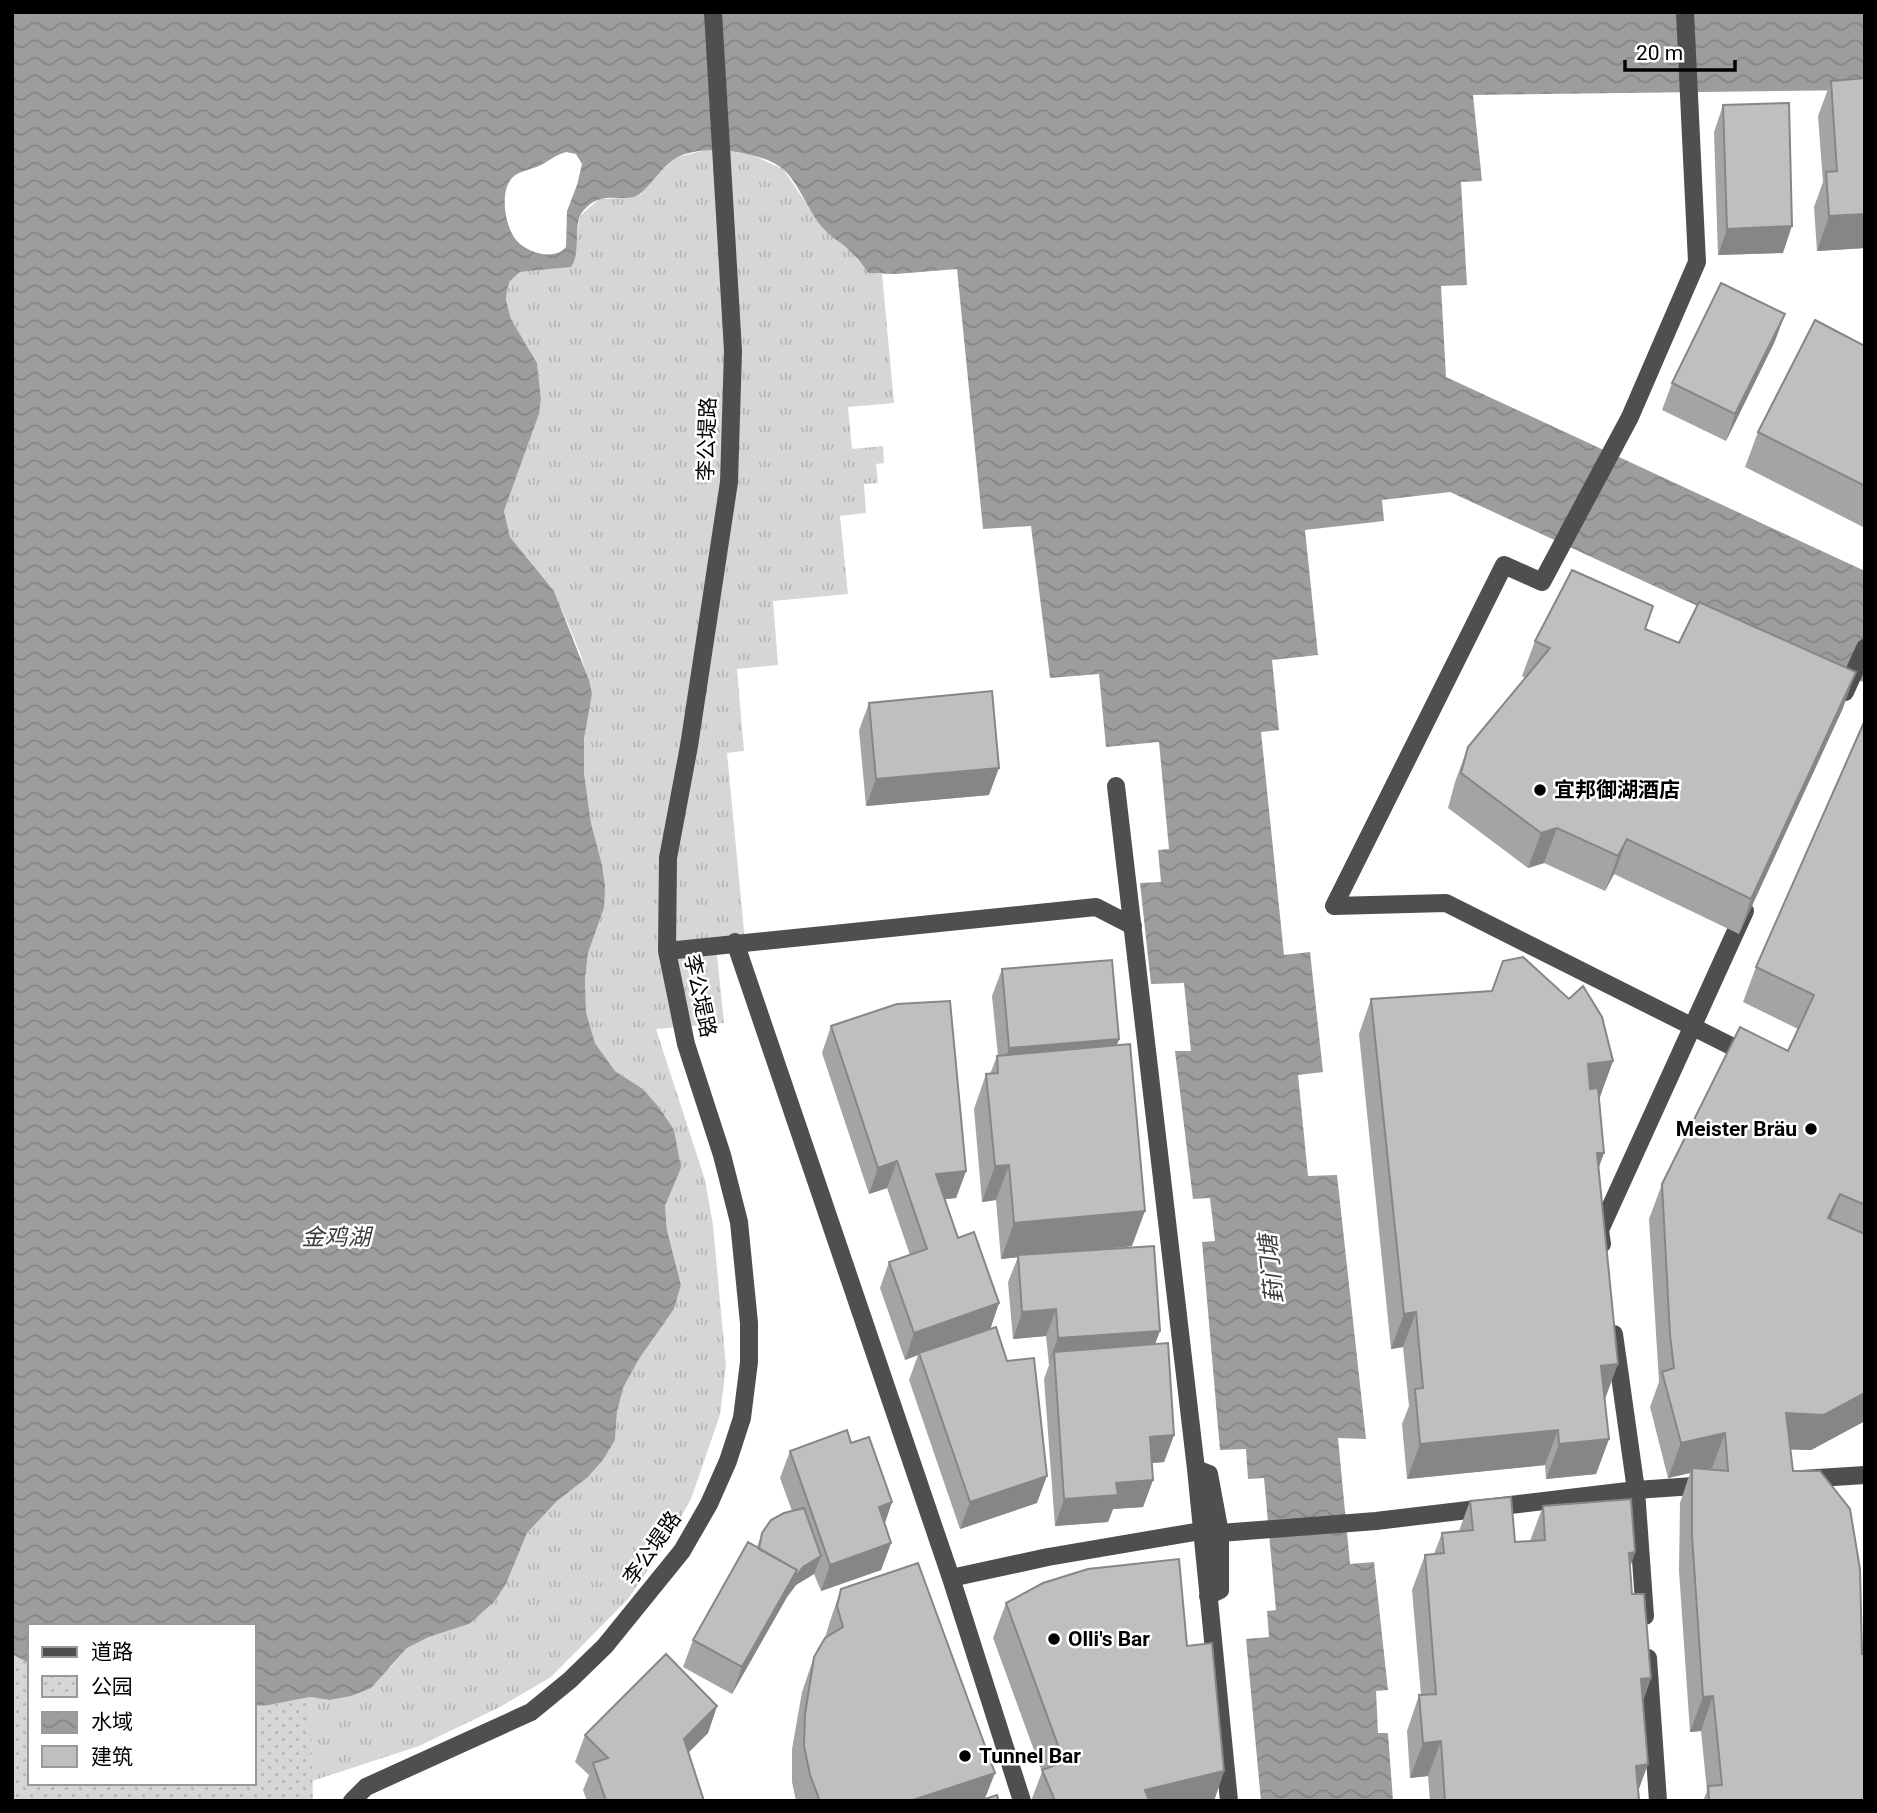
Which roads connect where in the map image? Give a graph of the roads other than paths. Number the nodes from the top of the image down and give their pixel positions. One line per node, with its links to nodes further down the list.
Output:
1 (713, 12): 9 (street, 李公堤路)
2 (1685, 12): 10 (street)
3 (1865, 649): 4 (street)
4 (1843, 697)
5 (1116, 786): 7 (street)
6 (1755, 890): 10 (street)
7 (1133, 926): 8 (street); 14 (street)
8 (735, 942): 9 (street); 21 (street)
9 (667, 951): 23 (street, 李公堤路)
10 (1692, 1027): 11 (street); 12 (street)
11 (1766, 1063)
12 (1604, 1258)
13 (1611, 1312): 18 (street)
14 (1196, 1469): 19 (street); 20 (street)
15 (1865, 1475): 16 (street)
16 (1784, 1480)
17 (1730, 1484): 18 (street)
18 (1636, 1490): 20 (street); 26 (street)
19 (1202, 1531): 21 (street); 22 (street)
20 (1220, 1533): 22 (street)
21 (951, 1578): 24 (street)
22 (1208, 1596): 25 (street)
23 (352, 1801)
24 (1022, 1801)
25 (1229, 1801)
26 (1658, 1801)

